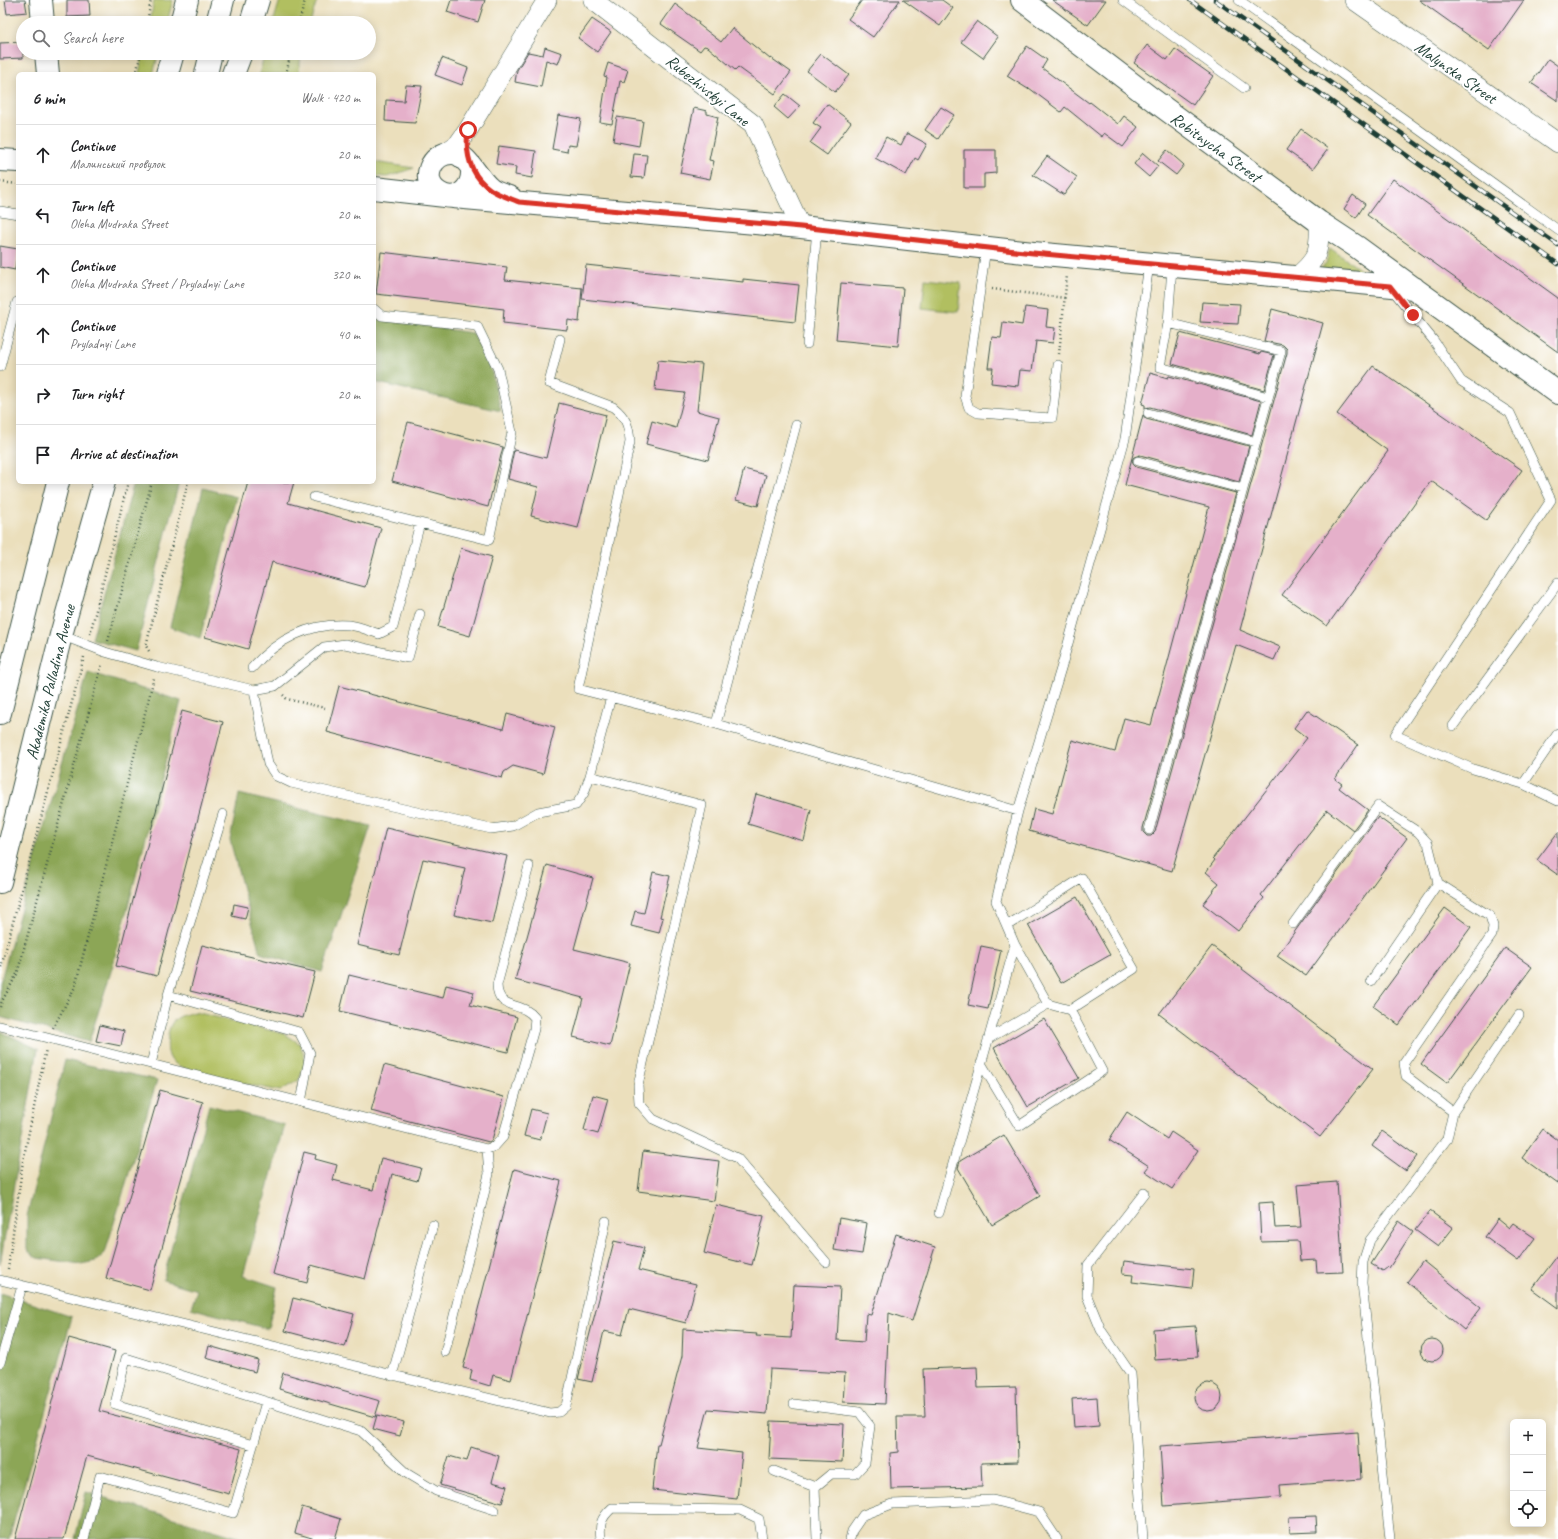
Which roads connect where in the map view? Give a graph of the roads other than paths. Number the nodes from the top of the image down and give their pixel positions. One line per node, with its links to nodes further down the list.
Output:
1 (41, 0): 11 (main road)
2 (187, 0): 12 (main road)
3 (223, 0): 13 (main road)
4 (258, 0): 14 (main road)
5 (547, 0): 24 (street)
6 (593, 0): 37 (street, Rubezhivskyi Lane)
7 (1022, 0): 36 (main road, Robitnycha Street)
8 (1123, 0): 23 (lane)
9 (1239, 0): 38 (lane)
10 (1354, 0): 25 (street, Malynska Street)
11 (42, 16)
12 (183, 16)
13 (220, 16)
14 (253, 16)
15 (47, 60): 19 (main road)
16 (171, 60): 20 (main road)
17 (209, 60): 21 (main road)
18 (238, 60): 22 (main road)
19 (48, 72)
20 (168, 72)
21 (206, 72)
22 (234, 72)
23 (1244, 88)
24 (468, 130): 27 (street); 29 (street)
25 (1558, 143)
26 (0, 160): 28 (main road)
27 (437, 160): 29 (main road); 31 (main road); 32 (main road)
28 (16, 162)
29 (471, 168): 32 (main road); 33 (main road)
30 (376, 188): 31 (main road)
31 (396, 190): 32 (main road)
32 (449, 197): 33 (main road)
33 (519, 202): 37 (main road)
34 (0, 211): 35 (lane)
35 (16, 214)
36 (1319, 222): 42 (street); 44 (main road, Robitnycha Street)
37 (809, 228): 39 (main road); 49 (lane)
38 (1558, 230)
39 (986, 248): 40 (main road); 50 (lane)
40 (1149, 264): 41 (main road); 76 (lane)
41 (1172, 267): 42 (main road); 47 (lane)
42 (1295, 278): 43 (main road)
43 (1390, 286): 44 (main road); 74 (lane)
44 (1414, 288): 52 (main road, Robitnycha Street)
45 (16, 306): 51 (lane)
46 (376, 311): 62 (lane)
47 (1168, 322): 53 (lane); 53 (lane)
48 (560, 339): 68 (lane)
49 (808, 344)
50 (1058, 365)
51 (0, 367)
52 (1558, 393)
53 (1268, 397): 56 (lane)
54 (1148, 413): 56 (lane)
55 (796, 425): 70 (lane)
56 (1256, 442): 60 (lane)
57 (1138, 461): 60 (lane)
58 (57, 484): 69 (main road)
59 (103, 484): 65 (main road, Akademika Palladina Avenue)
60 (1243, 489): 78 (lane)
61 (314, 497): 62 (lane)
62 (420, 523): 66 (lane)
63 (1558, 583): 71 (lane)
64 (420, 614): 67 (lane)
65 (61, 635): 67 (lane); 80 (main road, Akademika Palladina Avenue)
66 (252, 668)
67 (254, 690): 73 (lane)
68 (611, 697): 70 (lane); 73 (lane)
69 (0, 713)
70 (716, 724): 76 (lane)
71 (1453, 726)
72 (1558, 733): 74 (lane)
73 (590, 776): 101 (lane)
74 (1523, 784): 75 (lane)
75 (1558, 801)
76 (1018, 811): 83 (lane)
77 (223, 814): 86 (lane)
78 (1149, 830)
79 (529, 866): 96 (lane)
80 (0, 882)
81 (1438, 883): 82 (lane); 85 (lane); 95 (lane)
82 (1293, 924)
83 (1008, 925): 84 (lane); 88 (lane)
84 (1014, 945): 87 (lane); 91 (lane)
85 (1371, 981)
86 (168, 995): 93 (lane); 94 (lane)
87 (1048, 1004): 88 (lane); 91 (lane)
88 (1070, 1010): 92 (lane)
89 (1519, 1015): 95 (lane)
90 (0, 1026): 93 (lane)
91 (988, 1040): 92 (lane)
92 (981, 1063): 98 (lane)
93 (151, 1064): 94 (lane)
94 (301, 1102): 96 (lane)
95 (1453, 1112): 120 (lane)
96 (487, 1149): 104 (lane)
97 (1144, 1193): 119 (lane)
98 (939, 1213)
99 (606, 1221): 106 (lane)
100 (433, 1225): 106 (lane)
101 (826, 1262)
102 (3, 1281): 103 (lane)
103 (22, 1286): 105 (lane); 106 (lane)
104 (446, 1352)
105 (0, 1363)
106 (392, 1376)
107 (266, 1402): 109 (lane); 109 (lane); 112 (lane)
108 (794, 1404): 111 (lane)
109 (253, 1445): 113 (lane)
110 (774, 1471): 111 (lane)
111 (815, 1487): 116 (lane)
112 (495, 1510)
113 (84, 1539)
114 (601, 1539): 115 (lane)
115 (762, 1539)
116 (817, 1539)
117 (850, 1539): 118 (lane)
118 (1057, 1539)
119 (1143, 1539)
120 (1390, 1539)

